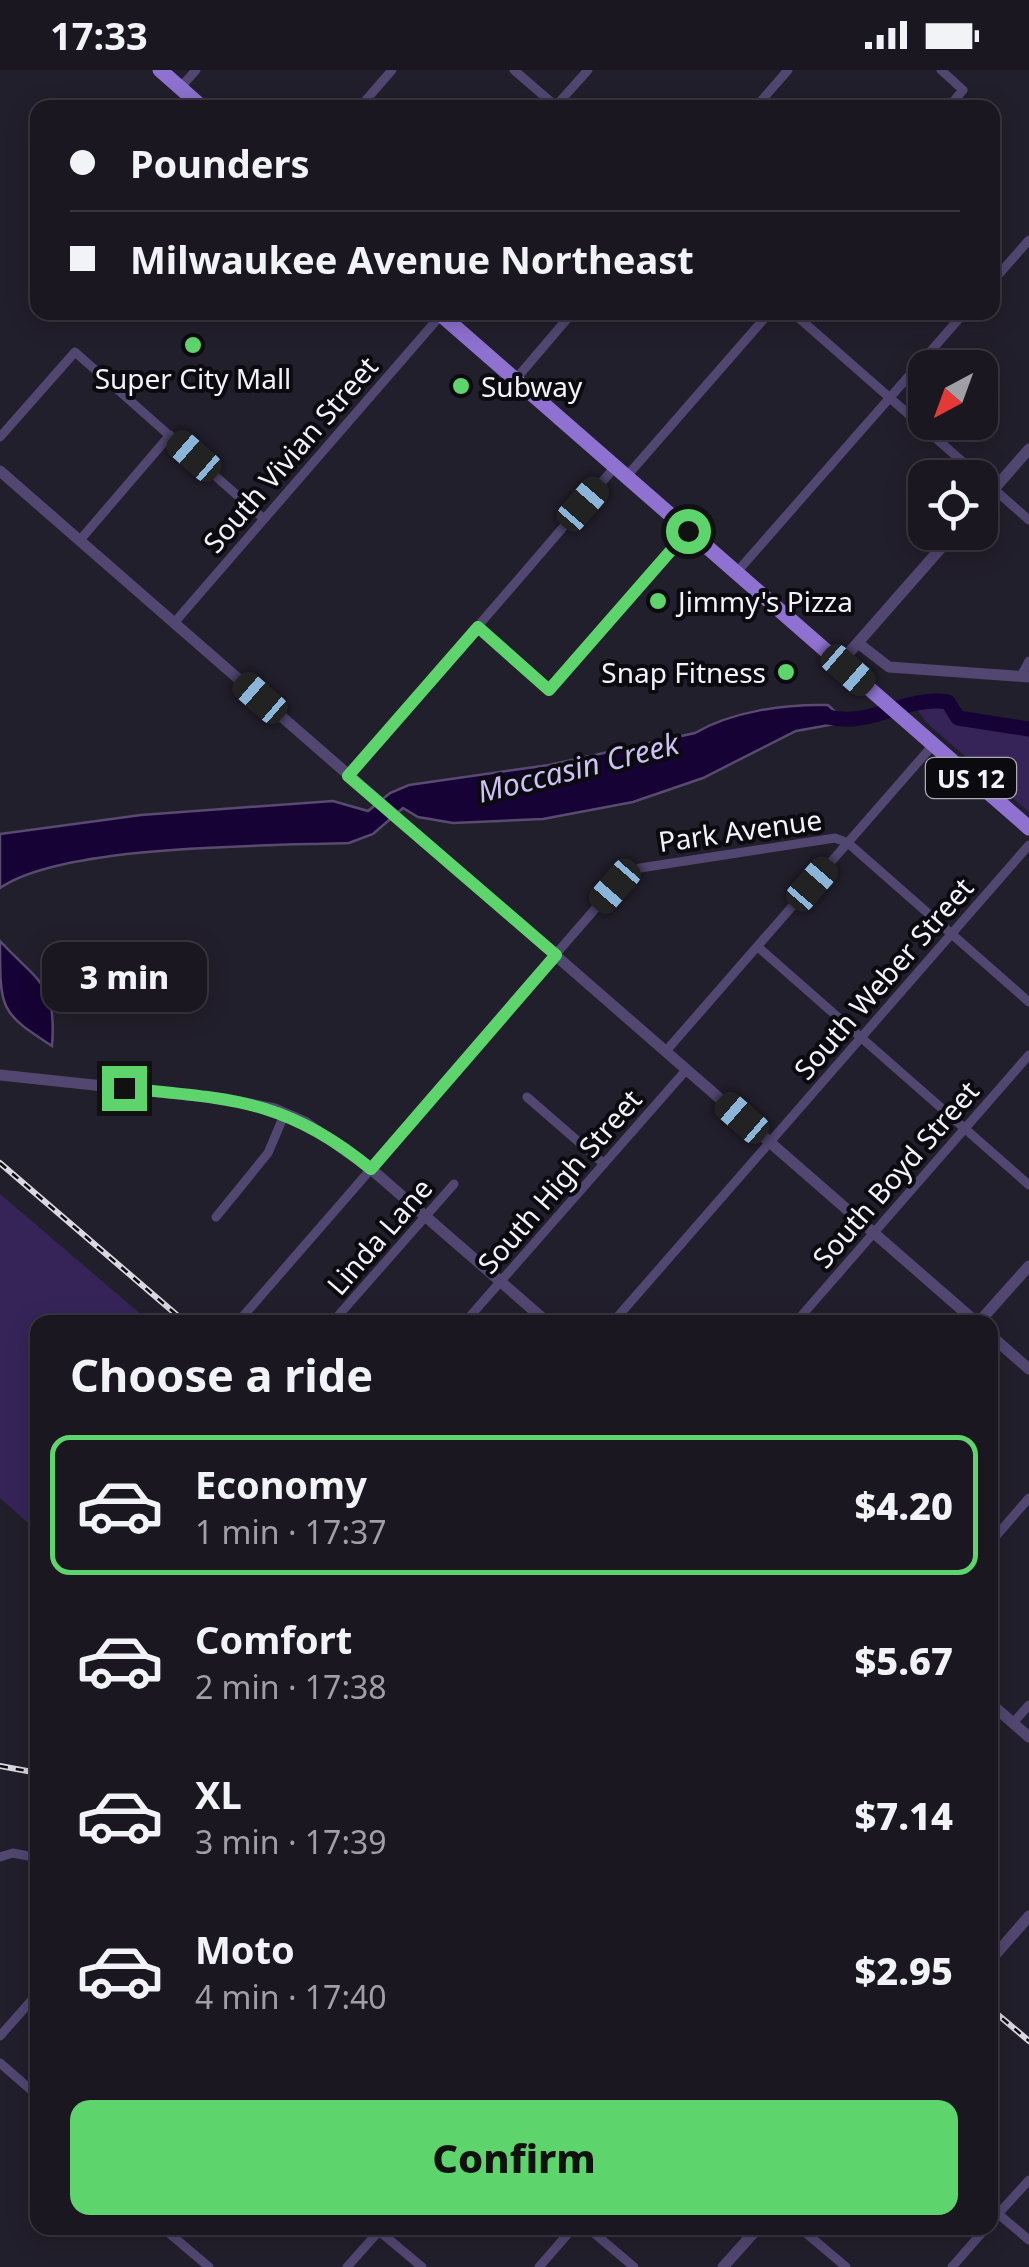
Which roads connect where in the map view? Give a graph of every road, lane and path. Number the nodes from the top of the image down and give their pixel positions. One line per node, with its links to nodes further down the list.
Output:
1 (160, 70): 8 (highway)
2 (196, 70): 8 (street)
3 (392, 70): 10 (street)
4 (514, 70): 11 (street)
5 (588, 70): 12 (street)
6 (788, 70): 13 (street)
7 (942, 70): 14 (street)
8 (180, 88): 9 (highway)
9 (193, 100)
10 (366, 100)
11 (548, 100)
12 (562, 100)
13 (761, 100)
14 (955, 100)
15 (1029, 240): 16 (street)
16 (1000, 273)
17 (434, 320): 33 (street, South Vivian Street)
18 (446, 320): 23 (highway, US 12)
19 (567, 320): 23 (street)
20 (762, 320): 30 (street)
21 (801, 320): 24 (street)
22 (959, 320): 24 (street)
23 (515, 380): 30 (highway, US 12)
24 (890, 398): 28 (street); 38 (street)
25 (170, 436): 26 (street); 33 (street); 36 (street)
26 (0, 438)
27 (1029, 449): 31 (street)
28 (961, 460)
29 (0, 471): 36 (street)
30 (620, 472): 35 (highway, US 12); 40 (street)
31 (998, 484)
32 (998, 493): 34 (street)
33 (264, 519): 39 (street, South Vivian Street)
34 (1029, 520)
35 (688, 531): 38 (highway, US 12); 40 (street)
36 (80, 540): 39 (street)
37 (940, 550): 41 (street)
38 (736, 573): 43 (highway, US 12)
39 (174, 622): 46 (street)
40 (478, 627): 46 (street)
41 (858, 643): 43 (street); 44 (street)
42 (1029, 661): 44 (street)
43 (840, 663): 45 (highway, US 12)
44 (1025, 677)
45 (933, 745): 47 (highway, US 12); 48 (street)
46 (348, 776): 52 (street)
47 (1029, 828)
48 (848, 843): 50 (street); 51 (street); 52 (street, Park Avenue)
49 (1029, 845): 50 (street, South Weber Street)
50 (952, 934): 53 (street); 54 (street, South Weber Street)
51 (758, 946): 54 (street); 55 (street)
52 (556, 955): 55 (street); 64 (street)
53 (1029, 1002)
54 (861, 1038): 61 (street); 62 (street, South Weber Street)
55 (666, 1051): 57 (street)
56 (1029, 1055): 61 (street, South Boyd Street)
57 (687, 1069): 62 (street); 63 (street, South High Street)
58 (0, 1075): 60 (street)
59 (527, 1096): 63 (street)
60 (285, 1113): 64 (street); 68 (street)
61 (964, 1129): 66 (street); 69 (street, South Boyd Street)
62 (770, 1142): 69 (street); 76 (street, South Weber Street)
63 (604, 1164): 71 (street, South High Street)
64 (371, 1169): 67 (street); 72 (street)
65 (454, 1184): 67 (street, Linda Lane)
66 (1029, 1185)
67 (425, 1216): 71 (street); 73 (street, Linda Lane)
68 (216, 1217)
69 (874, 1233): 77 (street, South Boyd Street); 78 (street)
70 (1029, 1266): 79 (street)
71 (500, 1282): 74 (street, South High Street); 75 (street)
72 (244, 1315)
73 (339, 1315)
74 (471, 1315)
75 (539, 1315)
76 (619, 1315)
77 (802, 1315)
78 (969, 1315)
79 (984, 1315)
80 (998, 1342): 81 (street)
81 (1029, 1369)
82 (1029, 1498): 83 (street)
83 (998, 1534)
84 (1029, 1705): 86 (street)
85 (998, 1710): 86 (street)
86 (1013, 1723): 87 (street)
87 (1029, 1736)
88 (3, 1855): 89 (street)
89 (30, 1857)
90 (1029, 1917): 91 (street)
91 (998, 1952)
92 (30, 2001): 93 (street)
93 (0, 2036)
94 (0, 2063): 95 (street)
95 (30, 2089)
96 (1029, 2180): 97 (street)
97 (998, 2207)
98 (998, 2214): 107 (street)
99 (171, 2235): 108 (street)
100 (376, 2235): 109 (street)
101 (387, 2235): 110 (street)
102 (567, 2235): 111 (street)
103 (596, 2235): 112 (street)
104 (752, 2235): 113 (street)
105 (808, 2235): 114 (street)
106 (980, 2235): 115 (street)
107 (1029, 2240)
108 (210, 2267)
109 (347, 2267)
110 (422, 2267)
111 (539, 2267)
112 (634, 2267)
113 (723, 2267)
114 (846, 2267)
115 (952, 2267)

